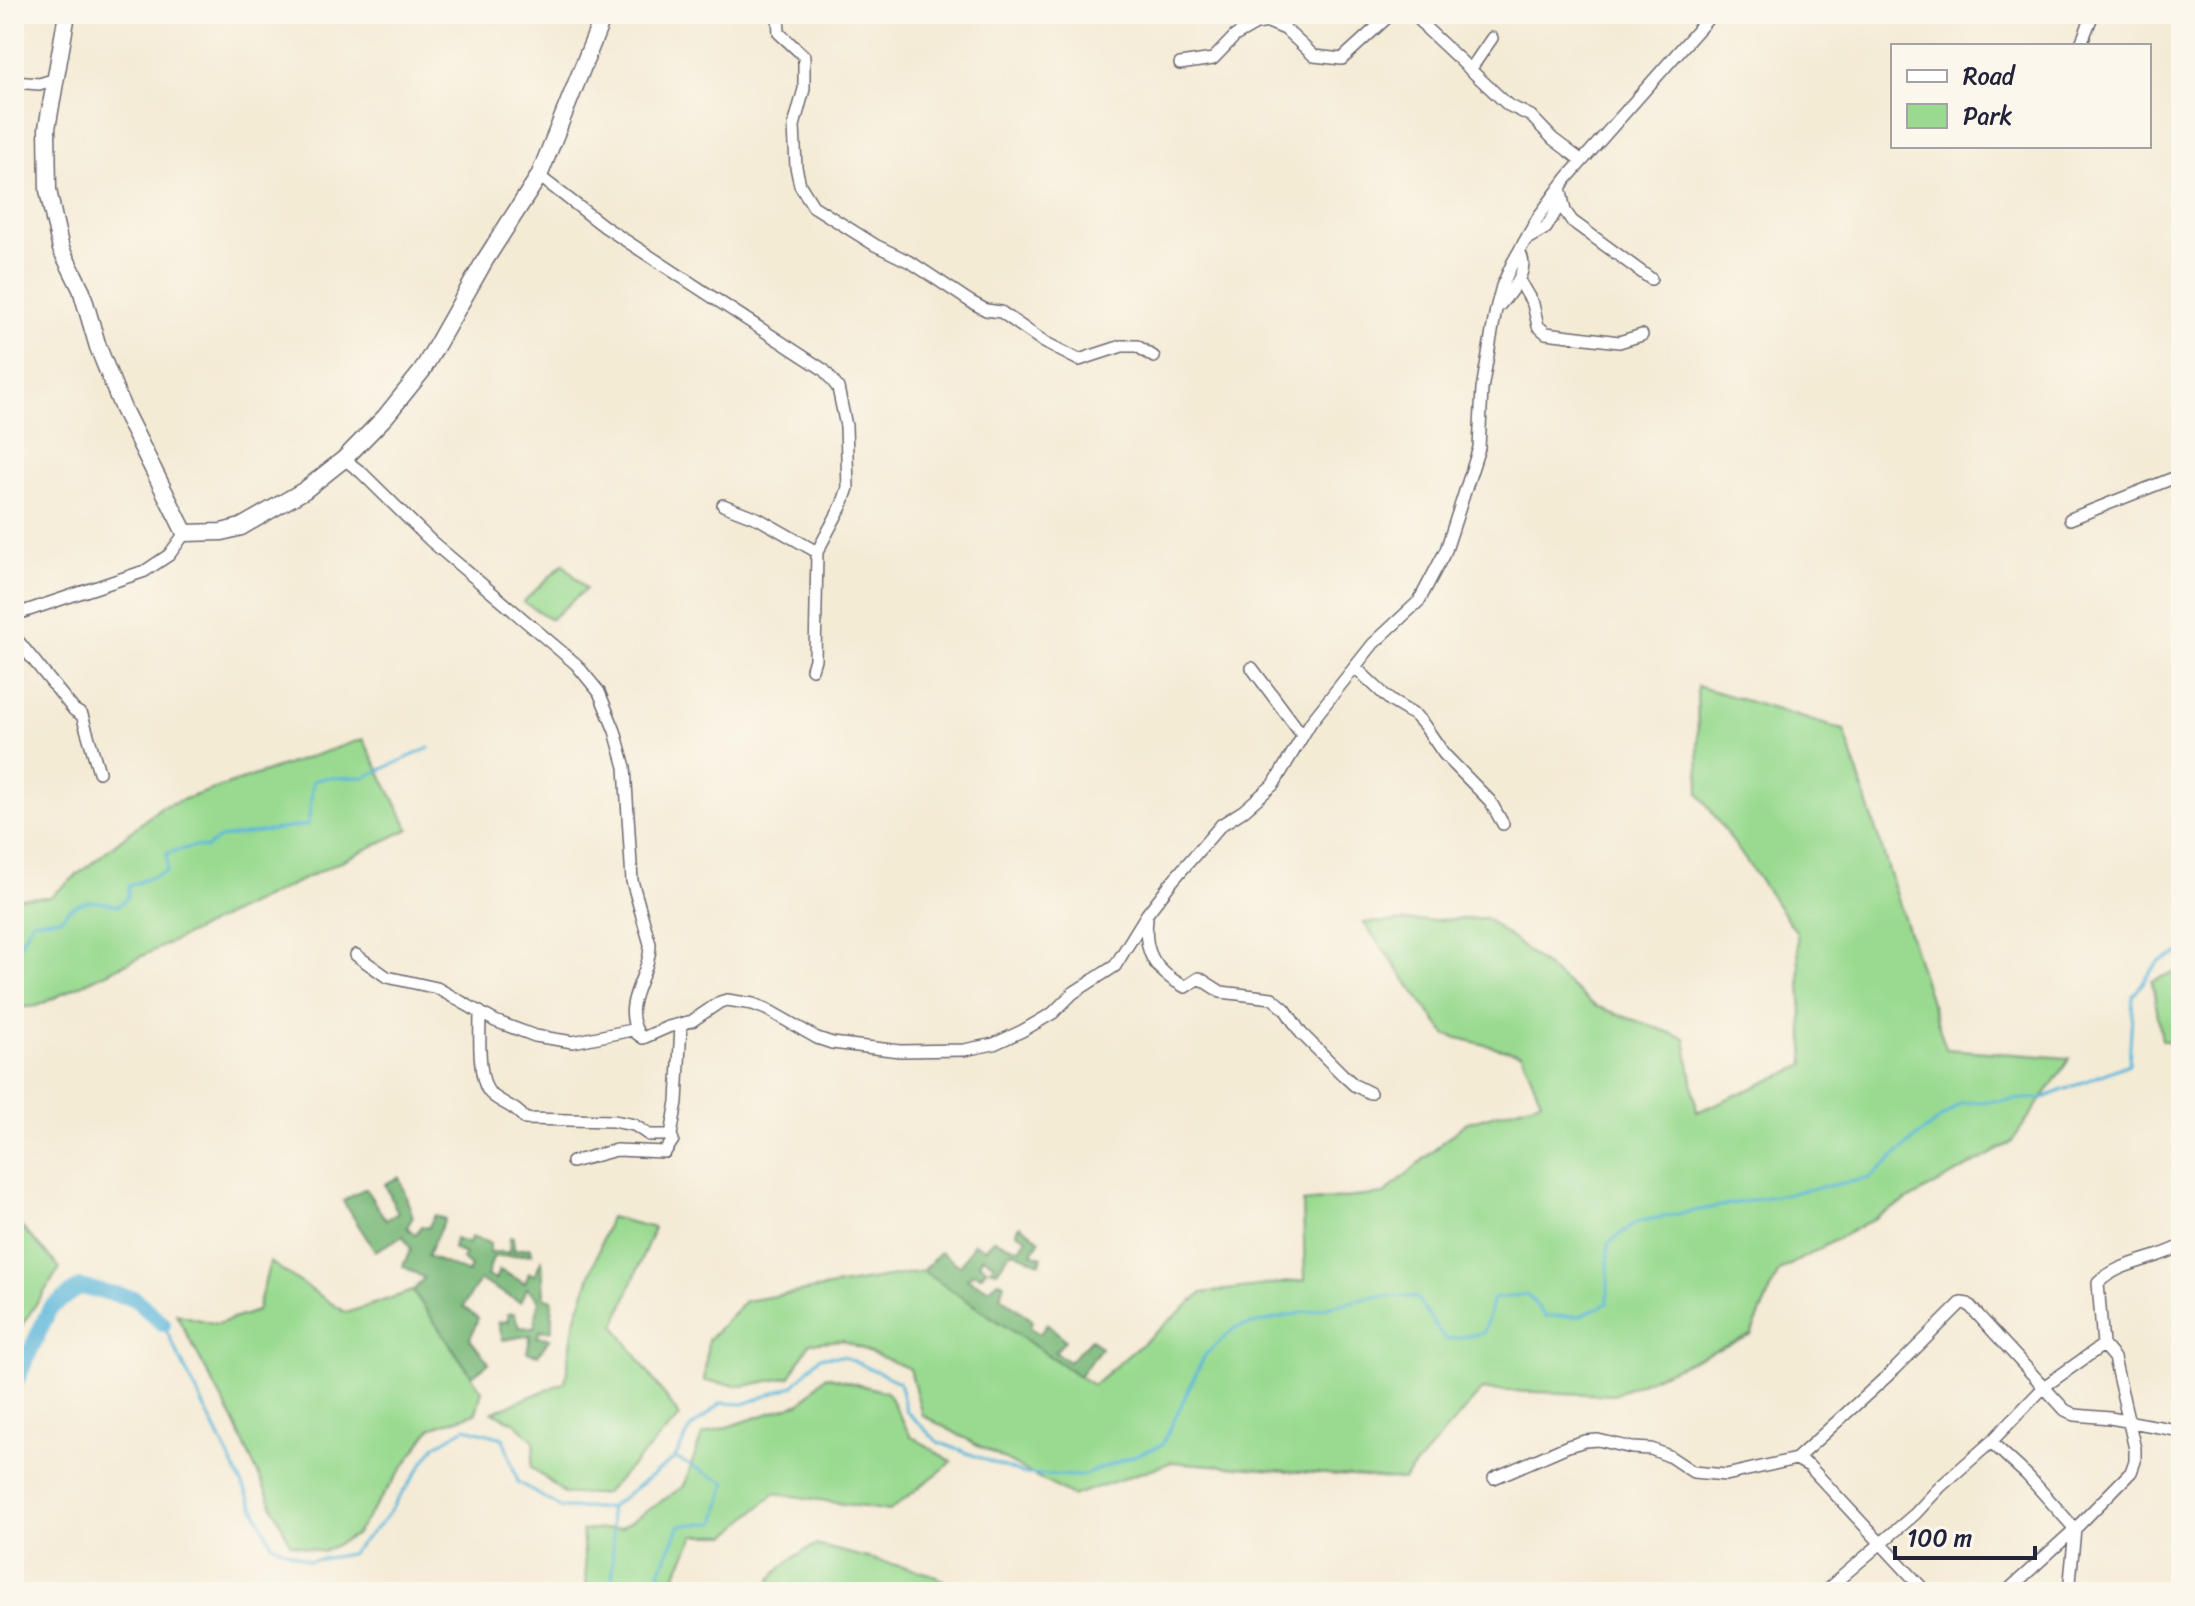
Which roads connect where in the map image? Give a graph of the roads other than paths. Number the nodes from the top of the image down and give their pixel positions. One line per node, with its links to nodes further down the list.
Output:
1 (67, 14): 12 (main road)
2 (604, 14): 15 (main road)
3 (778, 14): 24 (street)
4 (1391, 14): 10 (street)
5 (1415, 14): 11 (street)
6 (1712, 14): 14 (street)
7 (2093, 14): 9 (street)
8 (1492, 38): 11 (street)
9 (2081, 44)
10 (1180, 64)
11 (1470, 70): 14 (street)
12 (56, 79): 13 (street); 29 (main road)
13 (14, 82)
14 (1582, 161): 16 (street)
15 (539, 176): 25 (main road); 30 (street)
16 (1560, 187): 17 (street); 18 (street)
17 (1562, 201): 18 (street); 20 (street)
18 (1527, 239): 19 (street)
19 (1520, 253): 21 (street); 22 (street)
20 (1651, 279)
21 (1519, 280): 22 (street); 23 (street)
22 (1496, 309): 34 (street)
23 (1642, 335)
24 (1154, 357)
25 (344, 459): 29 (main road); 43 (street)
26 (2181, 475): 28 (street)
27 (723, 505): 30 (street)
28 (2070, 519)
29 (185, 533): 31 (street)
30 (817, 552): 35 (street)
31 (14, 615)
32 (14, 636): 37 (street)
33 (1252, 668): 36 (street)
34 (1356, 668): 36 (street); 38 (street)
35 (812, 669)
36 (1302, 735): 39 (street)
37 (99, 772)
38 (1503, 824)
39 (1147, 914): 42 (street); 44 (street)
40 (356, 955): 41 (street)
41 (480, 1012): 43 (street); 45 (street)
42 (681, 1025): 43 (street); 45 (street)
43 (643, 1038)
44 (1370, 1093)
45 (671, 1135): 46 (street)
46 (572, 1162)
47 (2181, 1246): 48 (street)
48 (2103, 1345): 49 (street); 50 (street)
49 (2045, 1386): 50 (street); 52 (street); 53 (street)
50 (2128, 1422): 51 (street); 55 (street)
51 (2181, 1431)
52 (1991, 1442): 55 (street); 56 (street)
53 (1796, 1459): 54 (street); 56 (street)
54 (1494, 1478)
55 (2075, 1529): 59 (street); 60 (street)
56 (1880, 1545): 57 (street); 58 (street)
57 (1824, 1592)
58 (1926, 1592)
59 (2006, 1592)
60 (2069, 1592)

